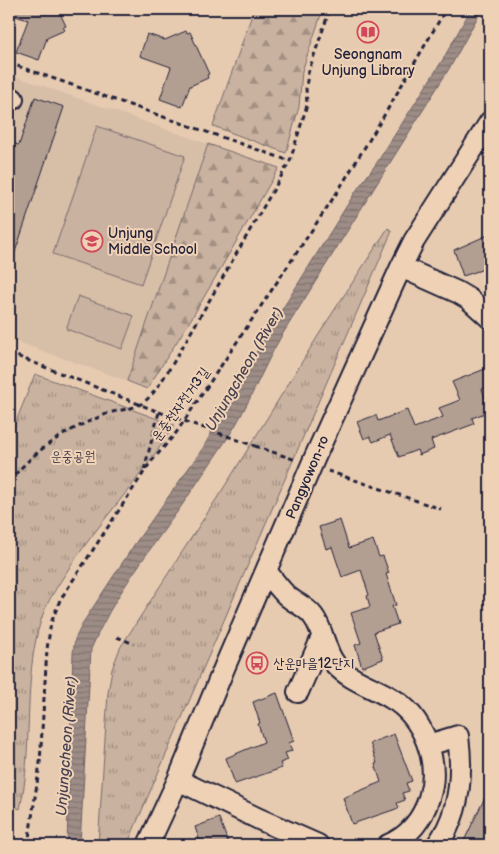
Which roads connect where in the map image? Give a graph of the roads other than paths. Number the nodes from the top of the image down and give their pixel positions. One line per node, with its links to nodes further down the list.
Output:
1 (490, 122): 2 (street, Pangyowon-ro)
2 (401, 267): 3 (street); 4 (street, Pangyowon-ro)
3 (490, 318)
4 (266, 572): 5 (street); 8 (street, Pangyowon-ro)
5 (322, 637): 6 (street); 7 (street)
6 (298, 692)
7 (428, 745): 10 (street); 13 (street)
8 (178, 780): 9 (street); 11 (street, Pangyowon-ro)
9 (278, 837): 12 (street)
10 (397, 843)
11 (148, 845)
12 (318, 845)
13 (438, 845)

